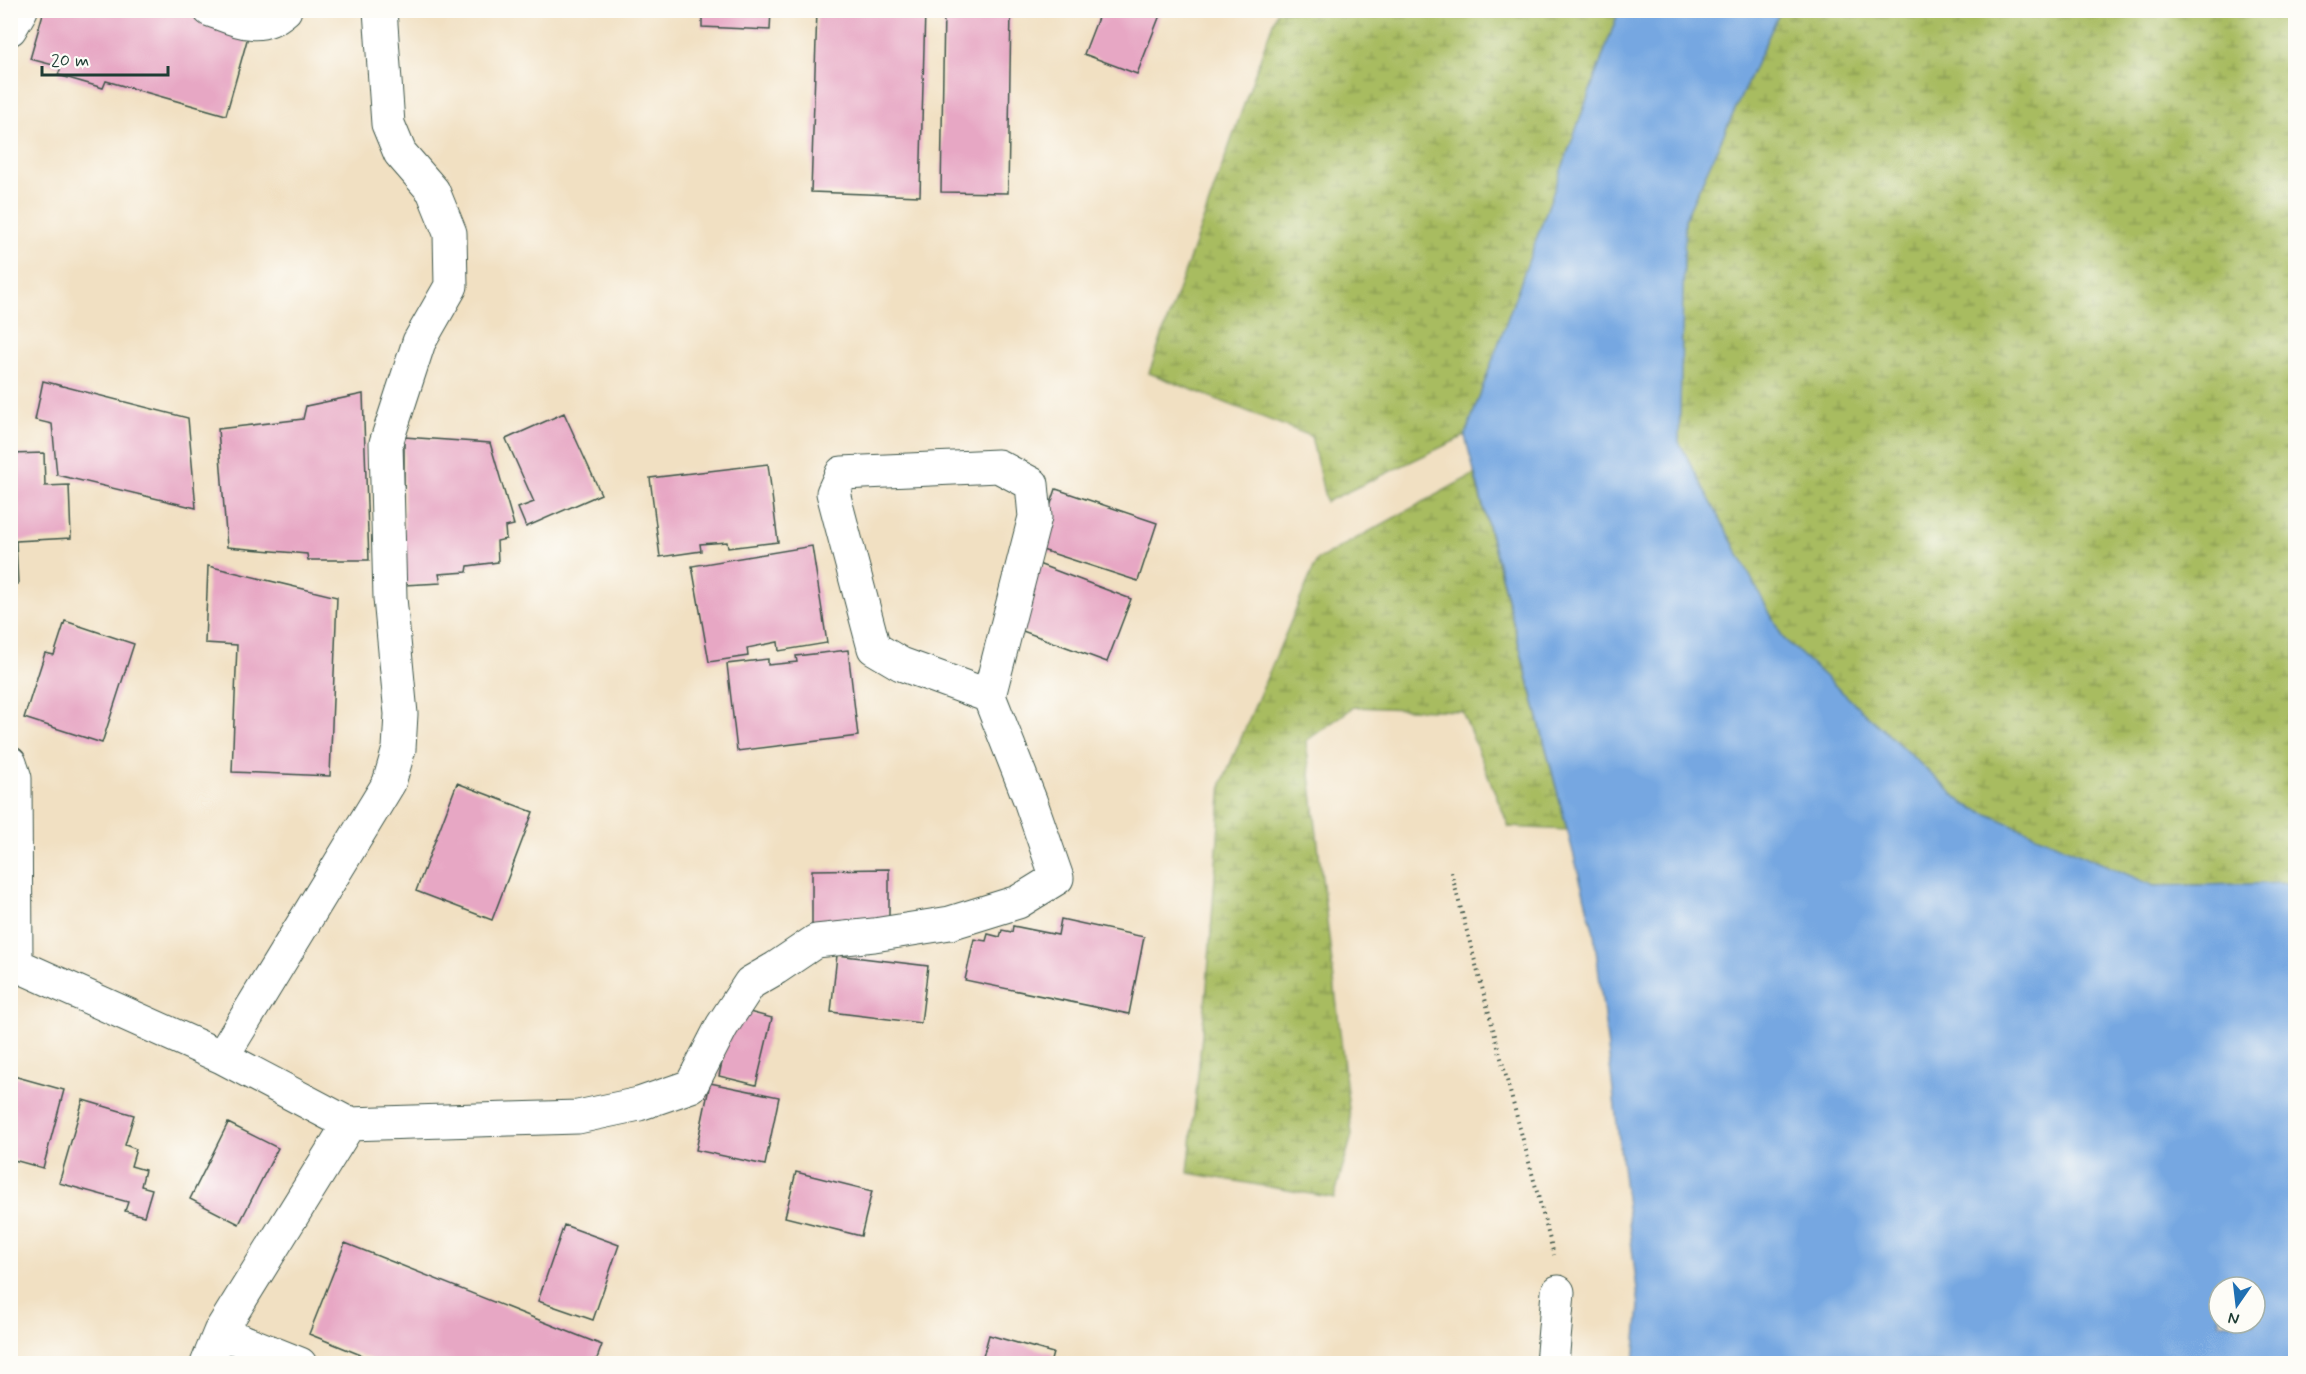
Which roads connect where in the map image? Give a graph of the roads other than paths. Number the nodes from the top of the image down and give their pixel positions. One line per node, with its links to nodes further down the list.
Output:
1 (21, 10): 5 (street)
2 (210, 10): 3 (street)
3 (285, 10)
4 (380, 10): 9 (street)
5 (10, 28)
6 (989, 696): 6 (street); 10 (street)
7 (10, 763): 8 (street)
8 (13, 962): 9 (street)
9 (222, 1058): 10 (street)
10 (349, 1124): 12 (street)
11 (1558, 1292): 15 (street)
12 (220, 1332): 13 (street); 14 (street)
13 (207, 1364)
14 (300, 1364)
15 (1552, 1364)

